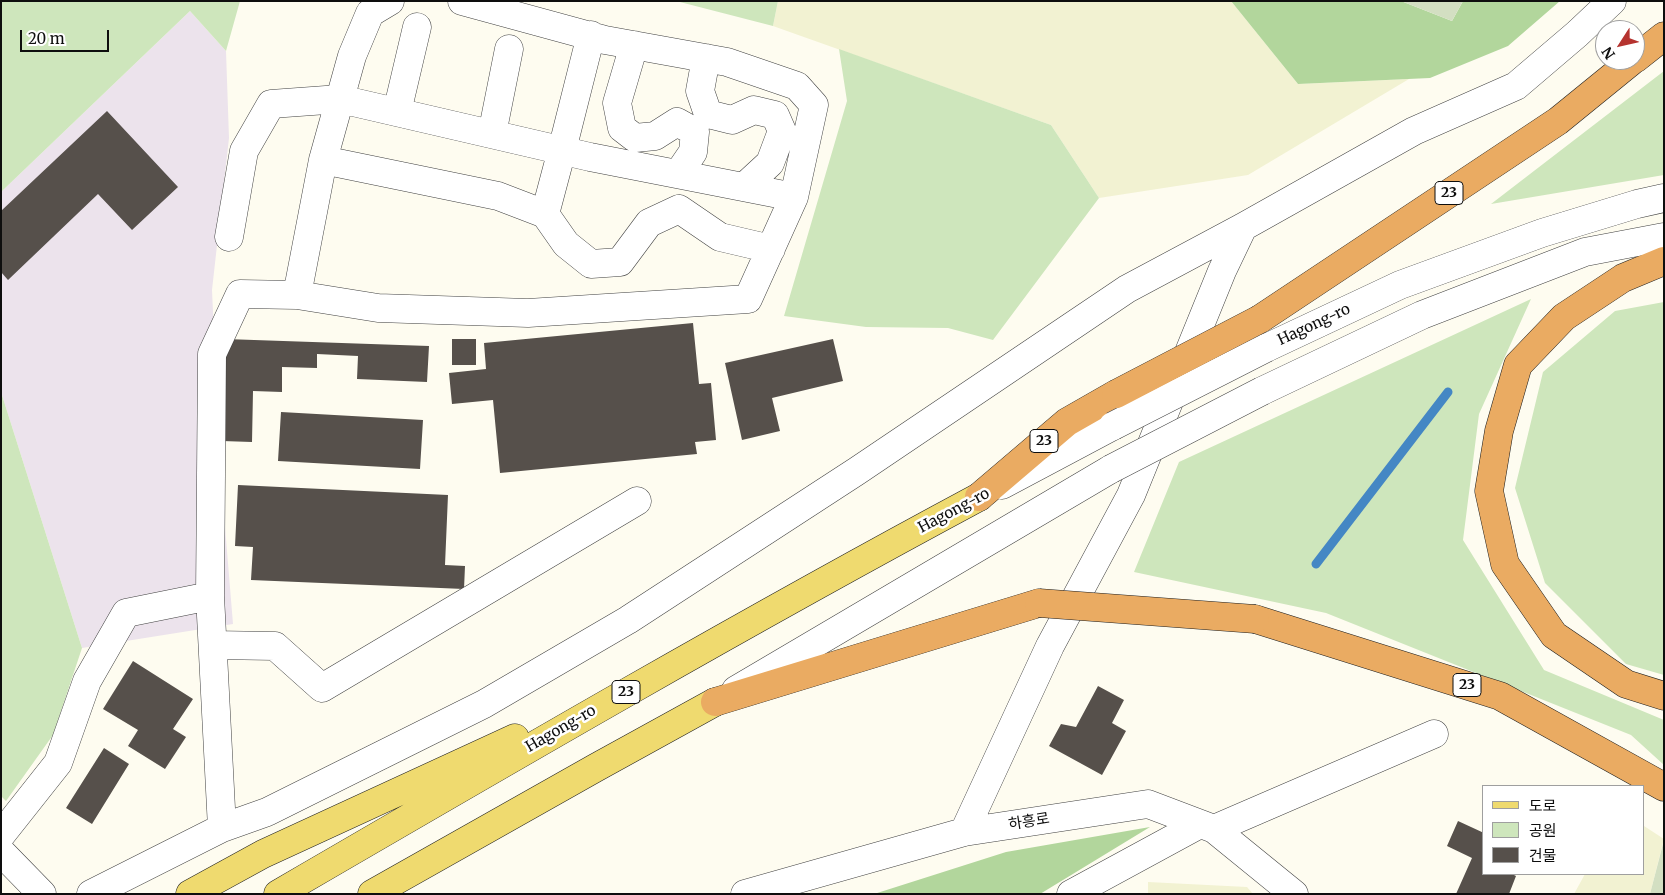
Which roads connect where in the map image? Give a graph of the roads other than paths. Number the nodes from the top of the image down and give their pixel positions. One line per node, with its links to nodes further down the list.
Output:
1 (390, 1): 12 (street)
2 (462, 1): 5 (street)
3 (1612, 1): 22 (street)
4 (417, 26): 13 (street)
5 (591, 36): 7 (street); 15 (street)
6 (1664, 36): 9 (highway, 23)
7 (634, 45): 10 (street); 17 (street)
8 (509, 49): 14 (street)
9 (1645, 51)
10 (706, 58): 18 (street); 19 (street)
11 (1621, 70): 28 (highway, 23, bridge)
12 (340, 99): 13 (street); 16 (street); 24 (street)
13 (396, 112): 14 (street)
14 (492, 134): 15 (street)
15 (562, 150): 17 (street); 21 (street)
16 (323, 160): 21 (street); 27 (street)
17 (678, 174): 18 (street)
18 (744, 187): 19 (street)
19 (794, 198): 25 (street)
20 (1664, 198): 28 (street, Hagong-ro / 23, bridge)
21 (544, 214): 25 (street)
22 (1243, 227): 38 (street); 39 (street)
23 (1664, 236): 34 (street, bridge)
24 (228, 237)
25 (771, 249): 27 (street)
26 (1664, 261): 33 (highway)
27 (297, 295): 30 (street)
28 (979, 497): 32 (main road, Hagong-ro / 23)
29 (637, 501): 31 (street)
30 (210, 596): 31 (street); 40 (street)
31 (213, 645): 38 (street)
32 (686, 658): 44 (main road); 45 (main road, Hagong-ro / 23)
33 (1664, 696)
34 (715, 702): 36 (highway, 23, bridge); 46 (main road, 23)
35 (1434, 734): 37 (street)
36 (1664, 787)
37 (1207, 827): 39 (street, 하흥로); 48 (street); 49 (street, 하흥로)
38 (222, 828): 43 (street)
39 (964, 832): 47 (street, 하흥로)
40 (1, 835)
41 (1, 852): 42 (street)
42 (42, 894)
43 (91, 894)
44 (190, 894)
45 (278, 894)
46 (372, 894)
47 (745, 894)
48 (1071, 894)
49 (1294, 894)

